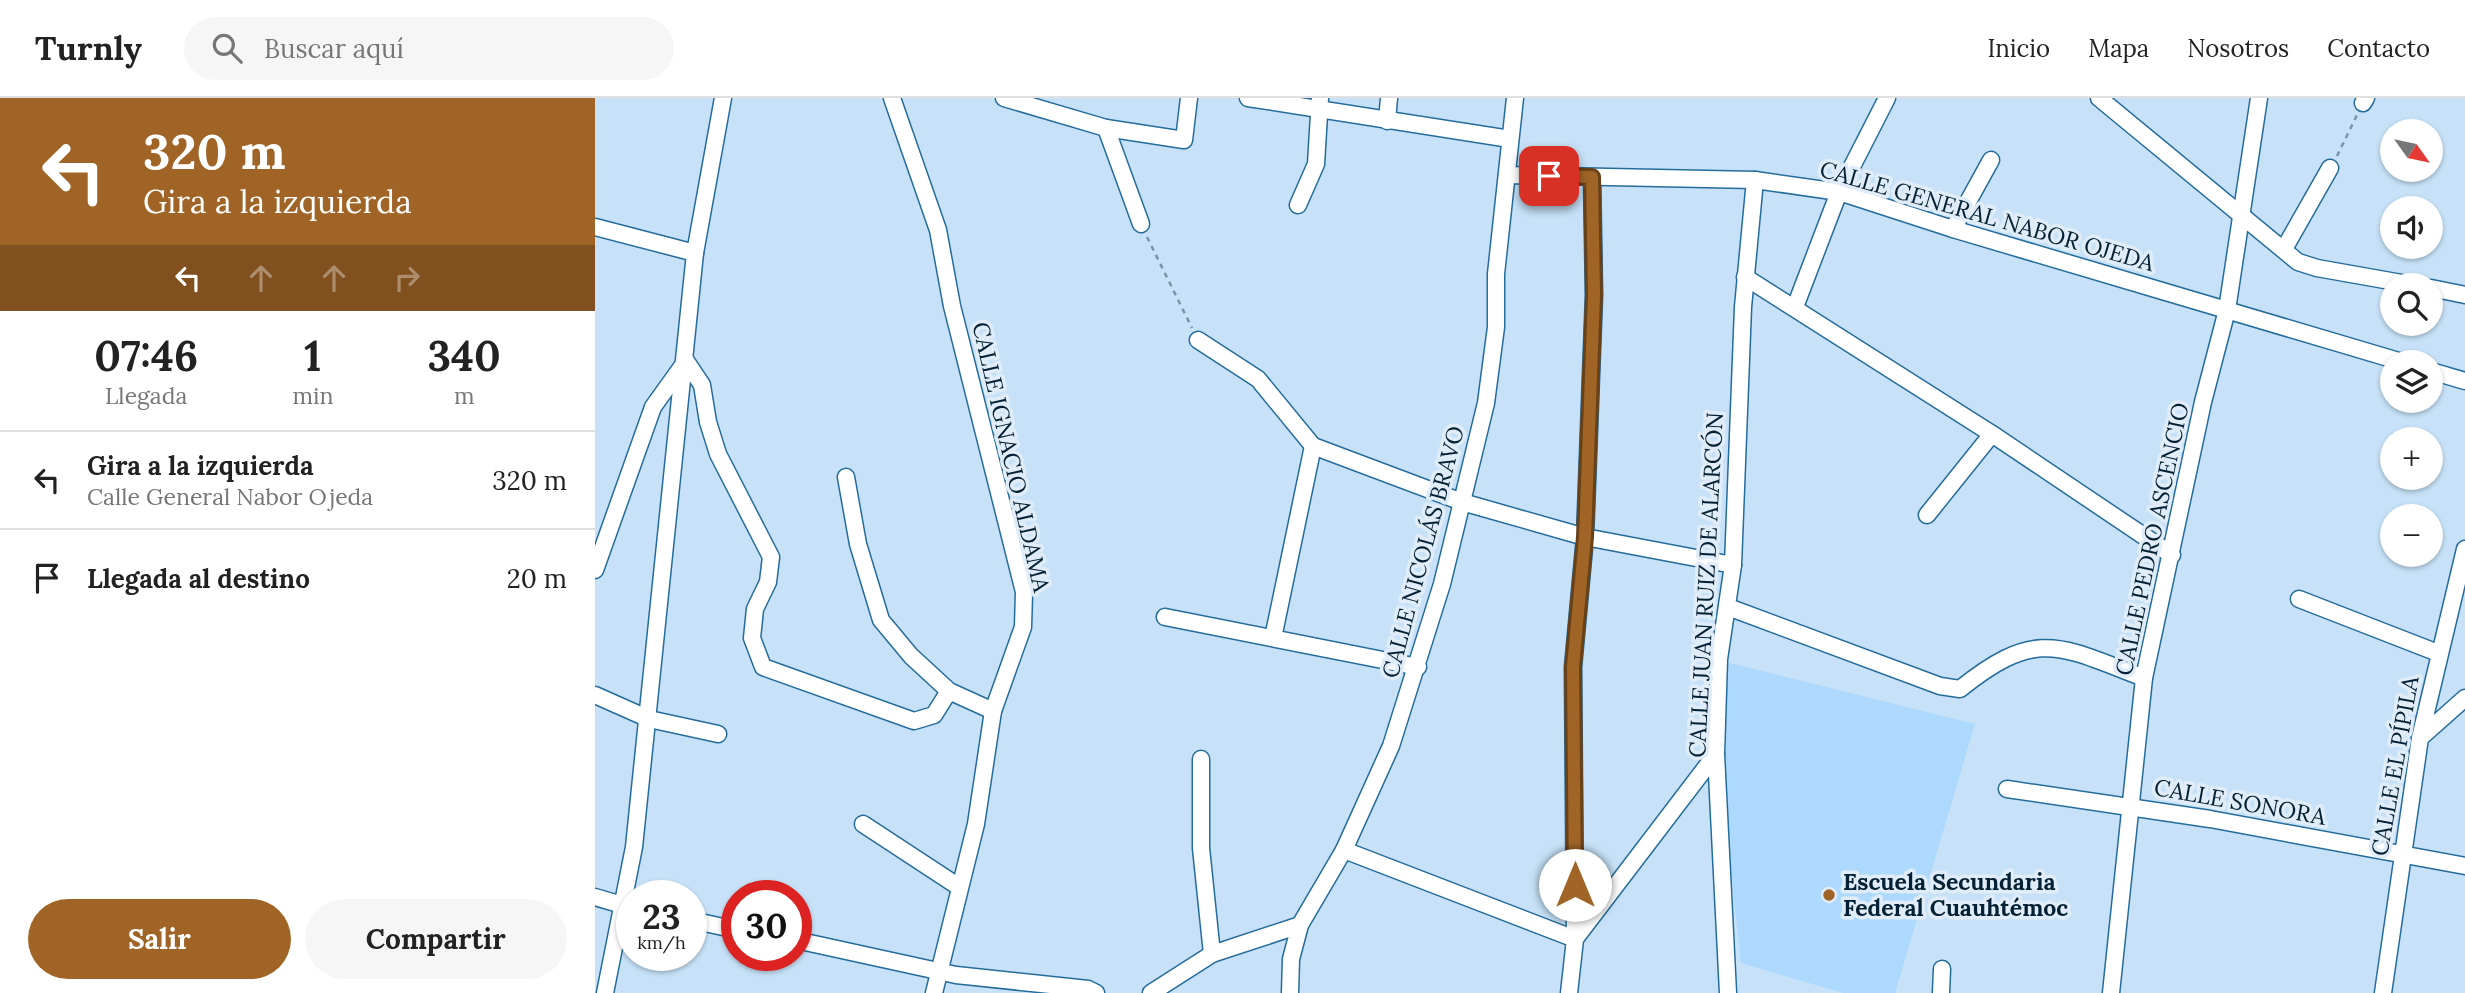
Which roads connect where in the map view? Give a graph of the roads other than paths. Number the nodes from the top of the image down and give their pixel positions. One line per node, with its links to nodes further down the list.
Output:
1 (723, 98): 27 (street)
2 (892, 98): 59 (street, CALLE IGNACIO ALDAMA)
3 (1004, 98): 13 (street)
4 (1189, 98): 13 (street)
5 (1248, 98): 11 (street)
6 (1389, 98): 12 (street)
7 (1515, 98): 14 (street, CALLE NICOLÁS BRAVO)
8 (1887, 98): 20 (street)
9 (2099, 98): 22 (street)
10 (2259, 98): 22 (street, CALLE PEDRO ASCENCIO)
11 (1320, 104): 12 (street); 21 (street)
12 (1387, 121): 14 (street)
13 (1106, 128): 23 (street)
14 (1510, 139): 17 (street, CALLE NICOLÁS BRAVO)
15 (1991, 160): 25 (street)
16 (2330, 168): 26 (street)
17 (1507, 175): 18 (street, CALLE GENERAL NABOR OJEDA); 42 (street, CALLE NICOLÁS BRAVO)
18 (1592, 177): 19 (street, CALLE GENERAL NABOR OJEDA); 44 (street)
19 (1755, 180): 20 (street, CALLE GENERAL NABOR OJEDA); 28 (street, CALLE JUAN RUIZ DE ALARCÓN)
20 (1839, 192): 25 (street, CALLE GENERAL NABOR OJEDA); 32 (street)
21 (1298, 205)
22 (2241, 216): 26 (street); 33 (street, CALLE PEDRO ASCENCIO)
23 (1141, 224)
24 (595, 227): 27 (street)
25 (1953, 229): 33 (street, CALLE GENERAL NABOR OJEDA)
26 (2284, 249): 29 (street)
27 (695, 253): 36 (street)
28 (1745, 277): 32 (street); 47 (street, CALLE JUAN RUIZ DE ALARCÓN)
29 (2380, 279)
30 (2443, 290): 31 (street)
31 (2465, 295)
32 (1795, 307): 39 (street)
33 (2227, 310): 35 (street, CALLE GENERAL NABOR OJEDA); 46 (street, CALLE PEDRO ASCENCIO)
34 (1199, 340): 40 (street)
35 (2380, 355)
36 (686, 361): 48 (street); 56 (street); 60 (street)
37 (2443, 375): 38 (street)
38 (2465, 381)
39 (1992, 434): 43 (street); 46 (street)
40 (1313, 446): 42 (street); 52 (street)
41 (846, 477): 56 (street)
42 (1462, 502): 44 (street); 54 (street, CALLE NICOLÁS BRAVO)
43 (1927, 515)
44 (1585, 537): 47 (street); 76 (street)
45 (2465, 549): 53 (street, CALLE EL PÍPILA)
46 (2172, 555): 55 (street, CALLE PEDRO ASCENCIO)
47 (1733, 565): 50 (street, CALLE JUAN RUIZ DE ALARCÓN)
48 (595, 570)
49 (2299, 599): 53 (street)
50 (1728, 607): 55 (street); 63 (street, CALLE JUAN RUIZ DE ALARCÓN)
51 (1165, 617): 52 (street)
52 (1273, 638): 54 (street)
53 (2438, 653): 62 (street, CALLE EL PÍPILA)
54 (1418, 667): 68 (street, CALLE NICOLÁS BRAVO)
55 (2144, 678): 66 (street, CALLE PEDRO ASCENCIO)
56 (949, 691): 59 (street)
57 (595, 695): 60 (street)
58 (2465, 698): 62 (street)
59 (993, 711): 72 (street, CALLE IGNACIO ALDAMA)
60 (649, 719): 61 (street); 71 (street)
61 (718, 734)
62 (2420, 738): 69 (street, CALLE EL PÍPILA)
63 (1716, 754): 76 (street); 89 (street, CALLE JUAN RUIZ DE ALARCÓN)
64 (1201, 759): 79 (street)
65 (2007, 789): 66 (street, CALLE SONORA)
66 (2133, 807): 69 (street, CALLE SONORA); 91 (street, CALLE PEDRO ASCENCIO)
67 (863, 824): 72 (street)
68 (1344, 850): 75 (street, CALLE NICOLÁS BRAVO); 76 (street)
69 (2403, 854): 70 (street, CALLE SONORA); 92 (street, CALLE EL PÍPILA)
70 (2465, 866)
71 (630, 880)
72 (959, 887): 81 (street, CALLE IGNACIO ALDAMA)
73 (595, 897): 74 (street)
74 (616, 904)
75 (1300, 925): 79 (street); 87 (street, CALLE NICOLÁS BRAVO)
76 (1575, 939): 88 (street)
77 (812, 943): 81 (street)
78 (616, 950): 83 (street)
79 (1212, 954): 86 (street)
80 (1941, 969): 90 (street)
81 (939, 971): 82 (street); 84 (street, CALLE IGNACIO ALDAMA)
82 (1024, 988): 85 (street)
83 (605, 993)
84 (934, 993)
85 (1096, 993)
86 (1151, 993)
87 (1290, 993)
88 (1569, 993)
89 (1728, 993)
90 (1941, 993)
91 (2111, 993)
92 (2383, 993)

